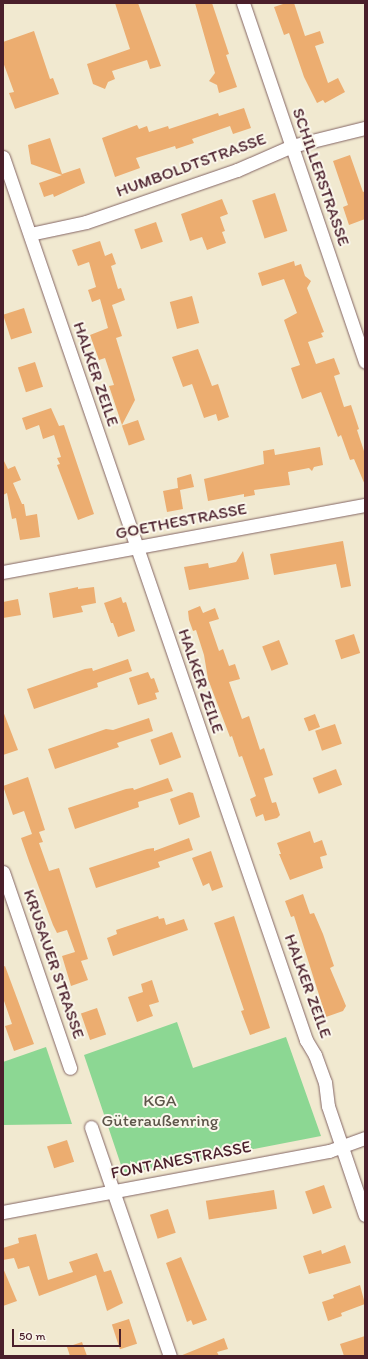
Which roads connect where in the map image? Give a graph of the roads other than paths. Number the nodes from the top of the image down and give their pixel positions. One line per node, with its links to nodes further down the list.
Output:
1 (243, 3): 3 (street, SCHILLERSTRASSE)
2 (365, 128): 3 (street, HUMBOLDTSTRASSE)
3 (292, 146): 5 (street, HUMBOLDTSTRASSE); 6 (street, SCHILLERSTRASSE)
4 (3, 158): 5 (street, HALKER ZEILE)
5 (30, 234): 8 (street, HALKER ZEILE)
6 (365, 362)
7 (365, 504): 8 (street, GOETHESTRASSE)
8 (136, 548): 9 (street, GOETHESTRASSE); 14 (street, HALKER ZEILE)
9 (3, 572)
10 (3, 872): 11 (street, KRUSAUER STRASSE)
11 (70, 1068)
12 (91, 1127): 15 (street)
13 (365, 1138): 14 (street, FONTANESTRASSE)
14 (341, 1146): 15 (street, FONTANESTRASSE); 17 (street, HALKER ZEILE)
15 (113, 1191): 16 (street, FONTANESTRASSE); 18 (street)
16 (3, 1212)
17 (365, 1215)
18 (170, 1356)

